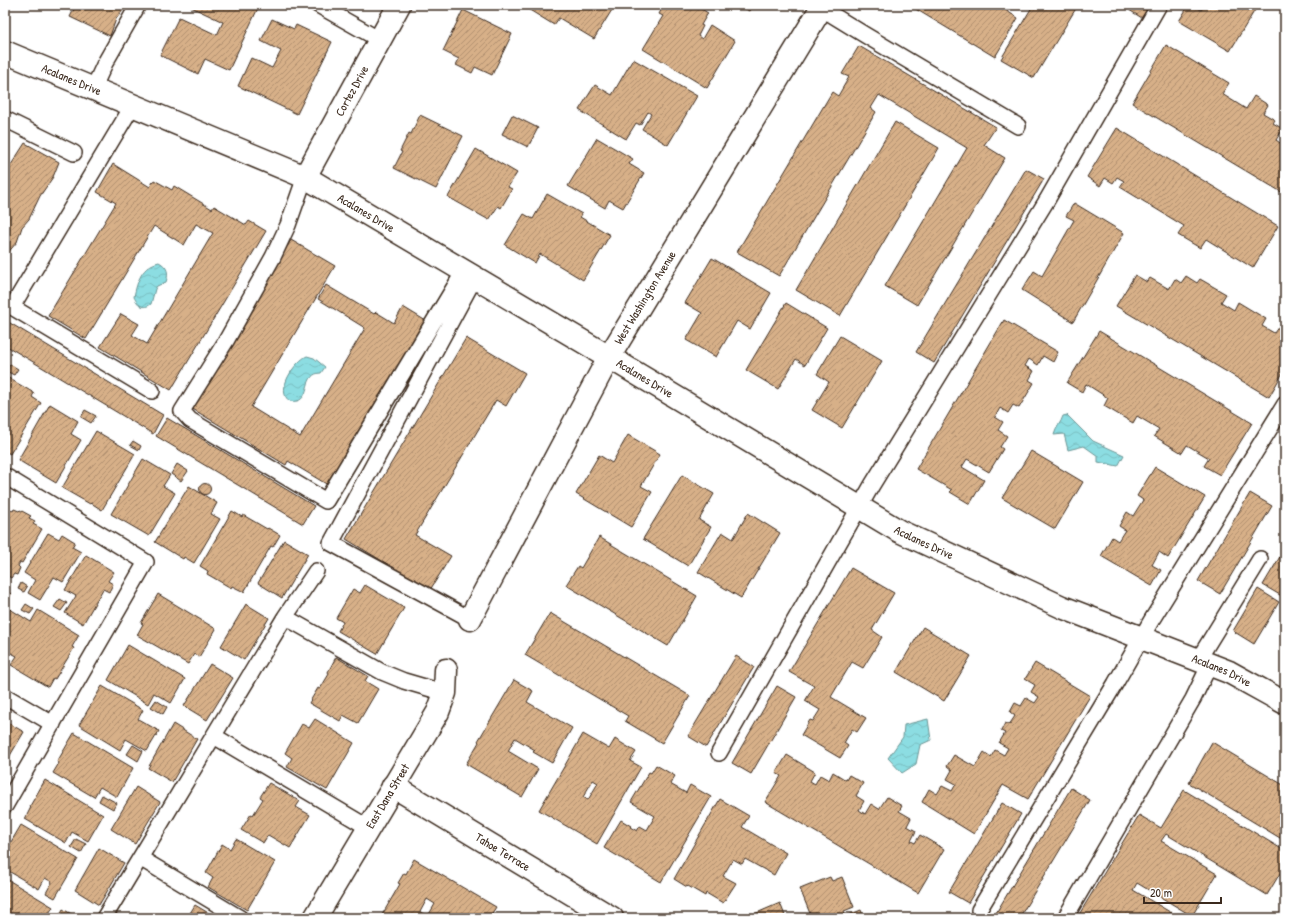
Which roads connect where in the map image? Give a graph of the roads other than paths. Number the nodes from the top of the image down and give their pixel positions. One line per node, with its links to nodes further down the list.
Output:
1 (138, 5): 8 (lane)
2 (318, 5): 6 (lane)
3 (399, 5): 6 (street, Cortez Drive)
4 (1160, 5): 19 (lane)
5 (822, 6): 11 (lane); 15 (street, West Washington Avenue)
6 (380, 40): 13 (street, Cortez Drive)
7 (5, 52): 8 (street, Acalanes Drive)
8 (93, 89): 9 (street, Acalanes Drive)
9 (133, 105): 13 (street, Acalanes Drive); 16 (lane)
10 (5, 119): 12 (lane)
11 (1018, 126)
12 (74, 154)
13 (305, 177): 14 (street, Acalanes Drive); 14 (lane)
14 (470, 274): 15 (street, Acalanes Drive); 23 (lane)
15 (609, 357): 19 (street, Acalanes Drive); 23 (street, West Washington Avenue)
16 (152, 391)
17 (1285, 404): 24 (lane)
18 (5, 476): 30 (lane)
19 (860, 507): 24 (street, Acalanes Drive); 32 (lane)
20 (1260, 559): 25 (lane)
21 (316, 571): 22 (lane)
22 (285, 617): 27 (lane); 31 (lane)
23 (470, 619)
24 (1141, 638): 25 (street, Acalanes Drive); 37 (lane)
25 (1204, 662): 29 (street, Acalanes Drive); 42 (lane)
26 (446, 670): 27 (street, East Dana Street)
27 (445, 693): 33 (street, East Dana Street)
28 (5, 696): 30 (lane)
29 (1285, 703)
30 (53, 724): 34 (lane)
31 (214, 736): 35 (lane); 36 (lane)
32 (719, 753)
33 (394, 786): 35 (street, East Dana Street); 41 (street, Tahoe Terrace)
34 (5, 806)
35 (370, 828): 40 (street, East Dana Street)
36 (140, 858): 38 (lane); 39 (lane)
37 (979, 910)
38 (104, 918)
39 (240, 918)
40 (315, 918)
41 (612, 918)
42 (1065, 918)

